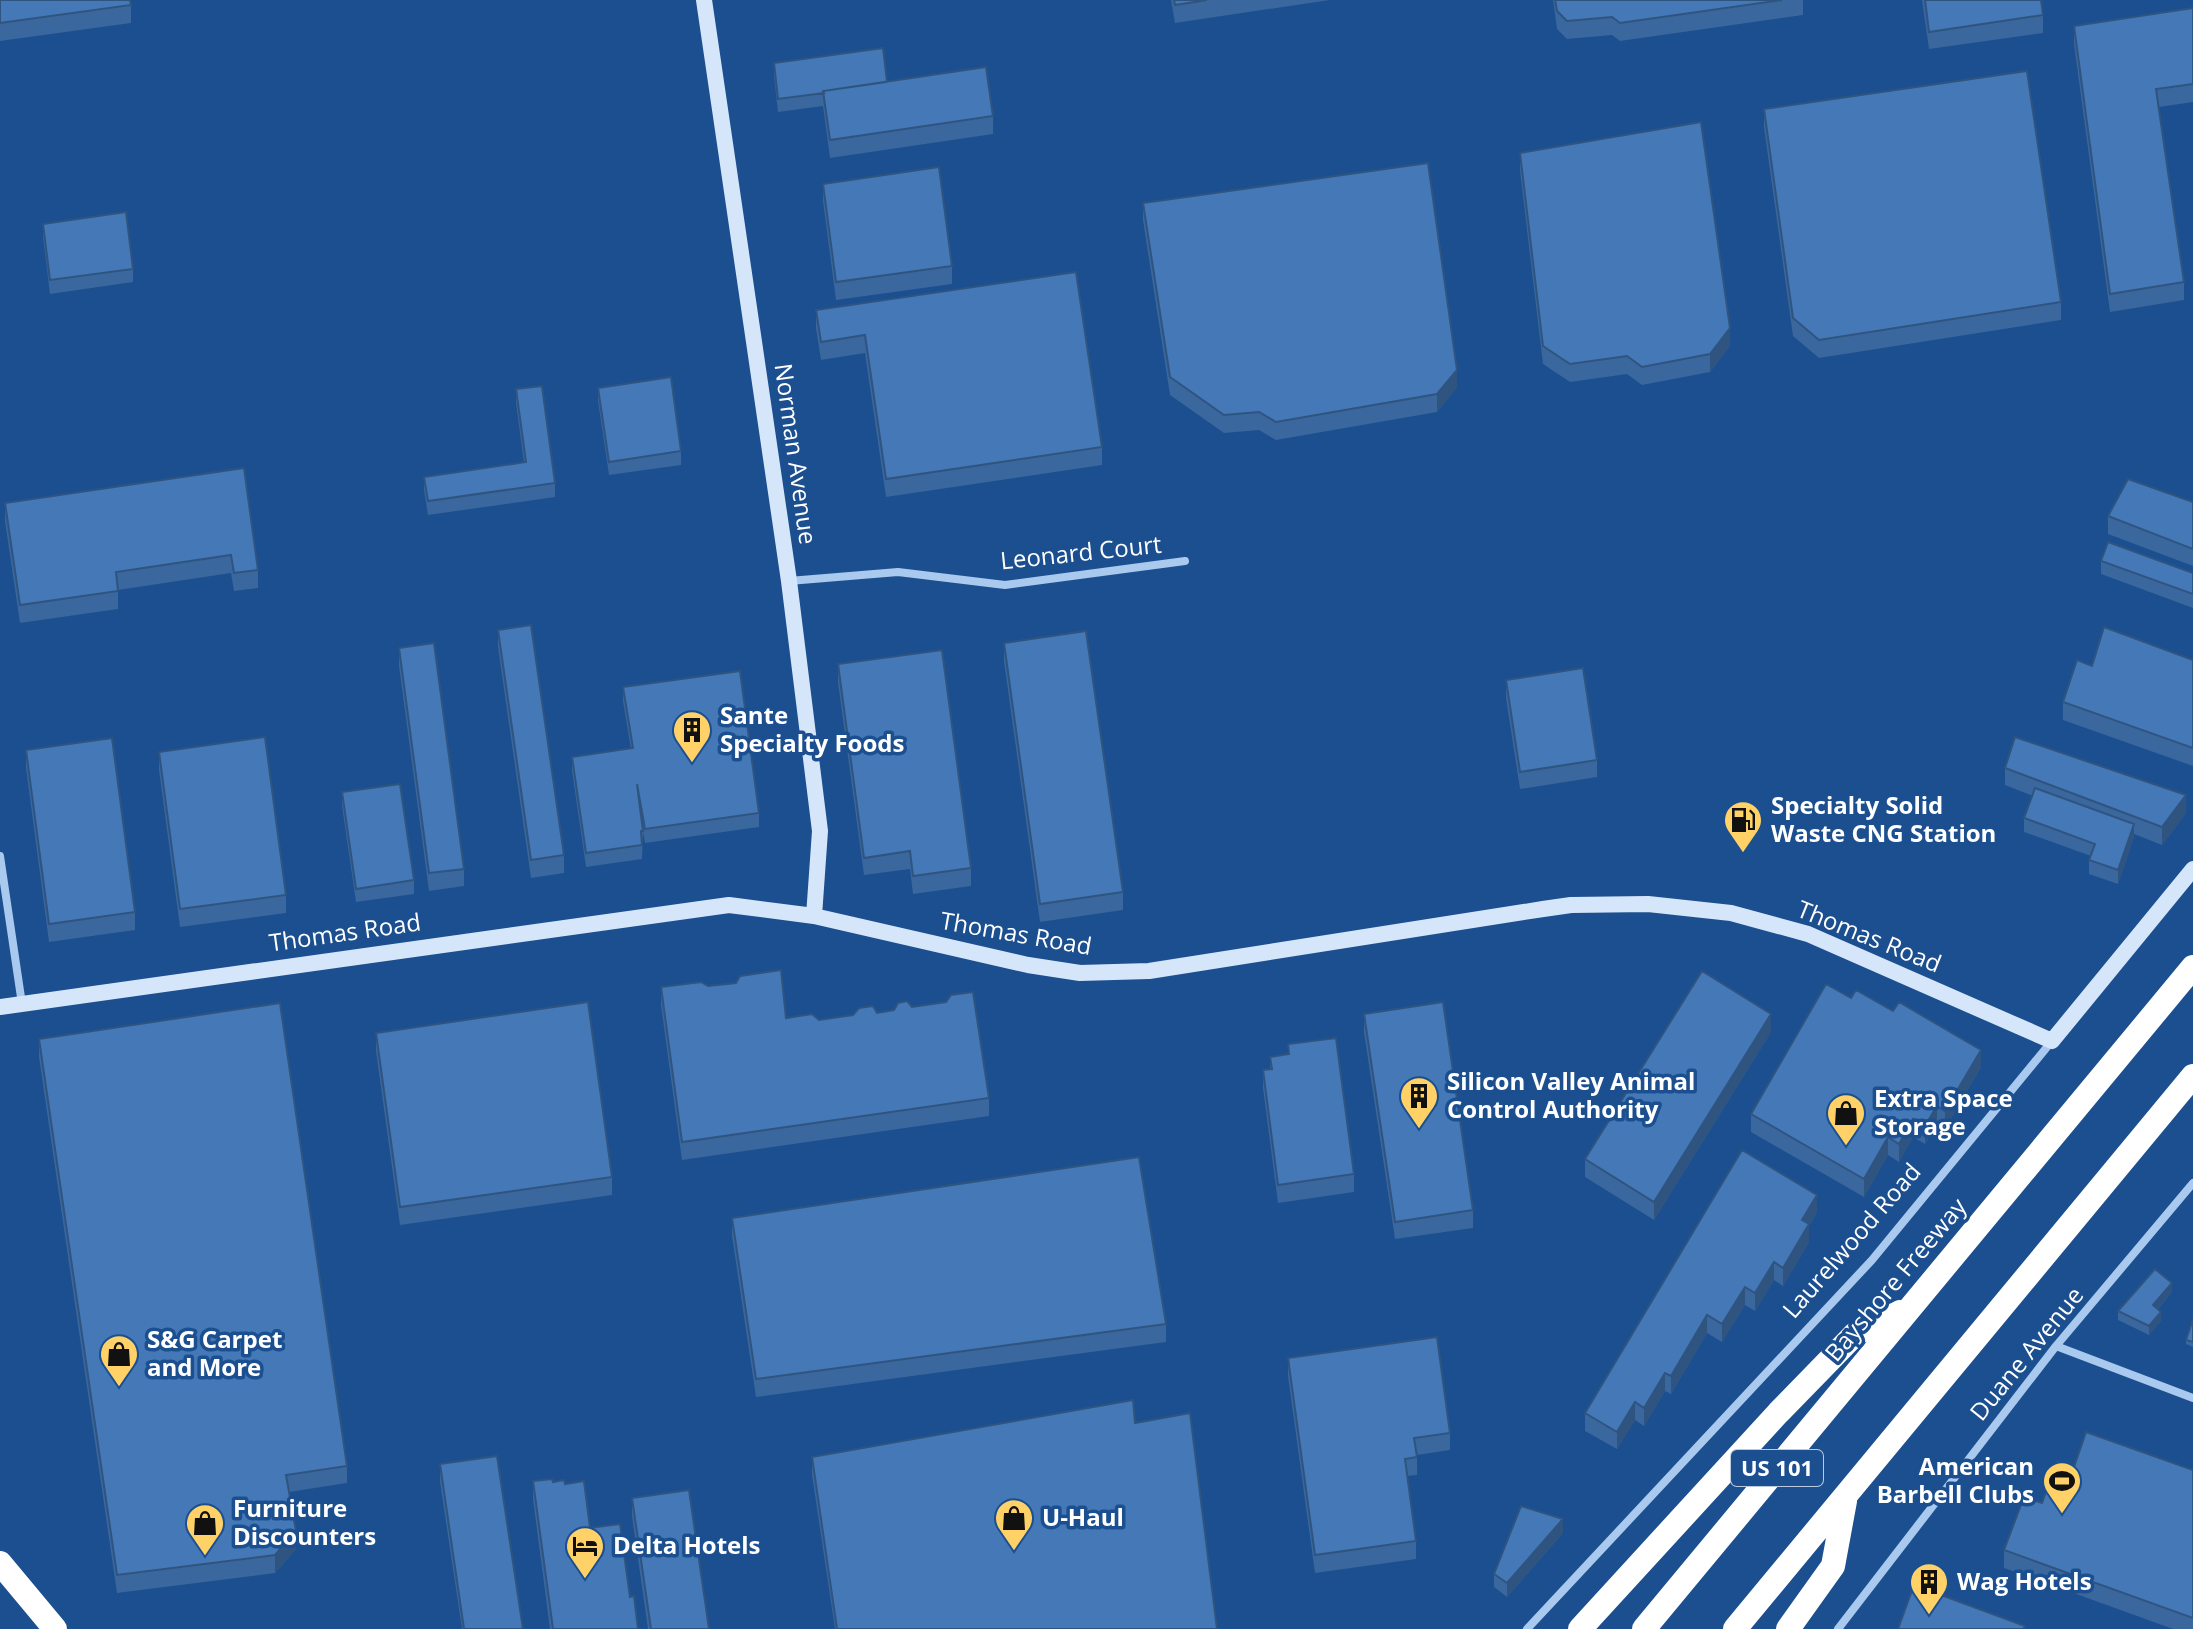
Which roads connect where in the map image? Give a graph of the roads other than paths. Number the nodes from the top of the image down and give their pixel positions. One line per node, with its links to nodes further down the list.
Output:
1 (704, 0): 3 (street, Norman Avenue)
2 (1185, 561): 3 (street, Leonard Court)
3 (789, 581): 6 (street, Norman Avenue)
4 (0, 856): 8 (street)
5 (2193, 869): 10 (street, Laurelwood Road)
6 (814, 916): 8 (street, Thomas Road); 10 (street, Thomas Road)
7 (2193, 967): 13 (highway, Bayshore Freeway / US 101)
8 (22, 1004): 9 (street, Thomas Road)
9 (0, 1007)
10 (2052, 1041): 19 (street, Laurelwood Road)
11 (2193, 1076): 16 (highway, US 101)
12 (2193, 1183): 14 (street, Duane Avenue)
13 (1910, 1308): 20 (highway); 21 (highway, Bayshore Freeway / US 101)
14 (2056, 1346): 15 (street); 24 (street, Duane Avenue)
15 (2193, 1398)
16 (1845, 1498): 22 (highway, US 101); 23 (highway)
17 (0, 1563): 18 (highway)
18 (55, 1629)
19 (1527, 1629)
20 (1580, 1629)
21 (1644, 1629)
22 (1735, 1629)
23 (1788, 1629)
24 (1838, 1629)

